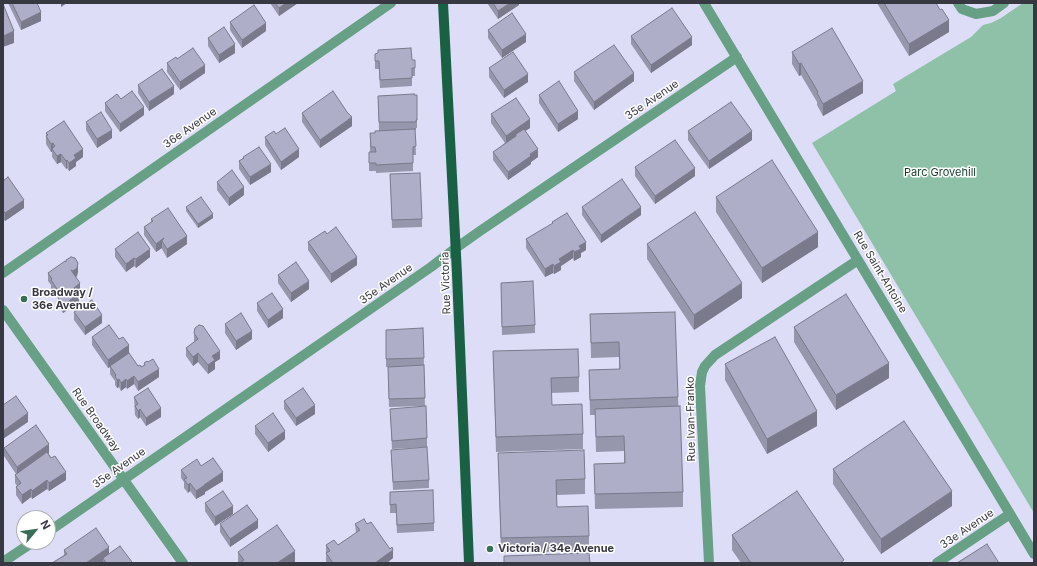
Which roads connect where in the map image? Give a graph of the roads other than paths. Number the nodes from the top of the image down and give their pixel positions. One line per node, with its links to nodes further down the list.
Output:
1 (391, 3): 9 (street, 36e Avenue)
2 (444, 3): 7 (main road, Rue Victoria)
3 (704, 3): 6 (street, Rue Saint-Antoine)
4 (958, 3): 5 (street)
5 (1004, 3)
6 (737, 57): 7 (street, 35e Avenue); 8 (street, Rue Saint-Antoine)
7 (456, 248): 11 (street, 35e Avenue); 18 (main road, Rue Victoria)
8 (858, 260): 12 (street, Rue Saint-Antoine); 19 (street, Rue Ivan-Franko)
9 (3, 273)
10 (3, 310): 11 (street, Rue Broadway)
11 (124, 480): 13 (street, 35e Avenue); 17 (street, Rue Broadway)
12 (1010, 514): 15 (street, Rue Saint-Antoine); 20 (street, 33e Avenue)
13 (56, 527)
14 (21, 550): 16 (street)
15 (1034, 554)
16 (3, 562)
17 (183, 563)
18 (469, 563)
19 (708, 563)
20 (938, 563)

